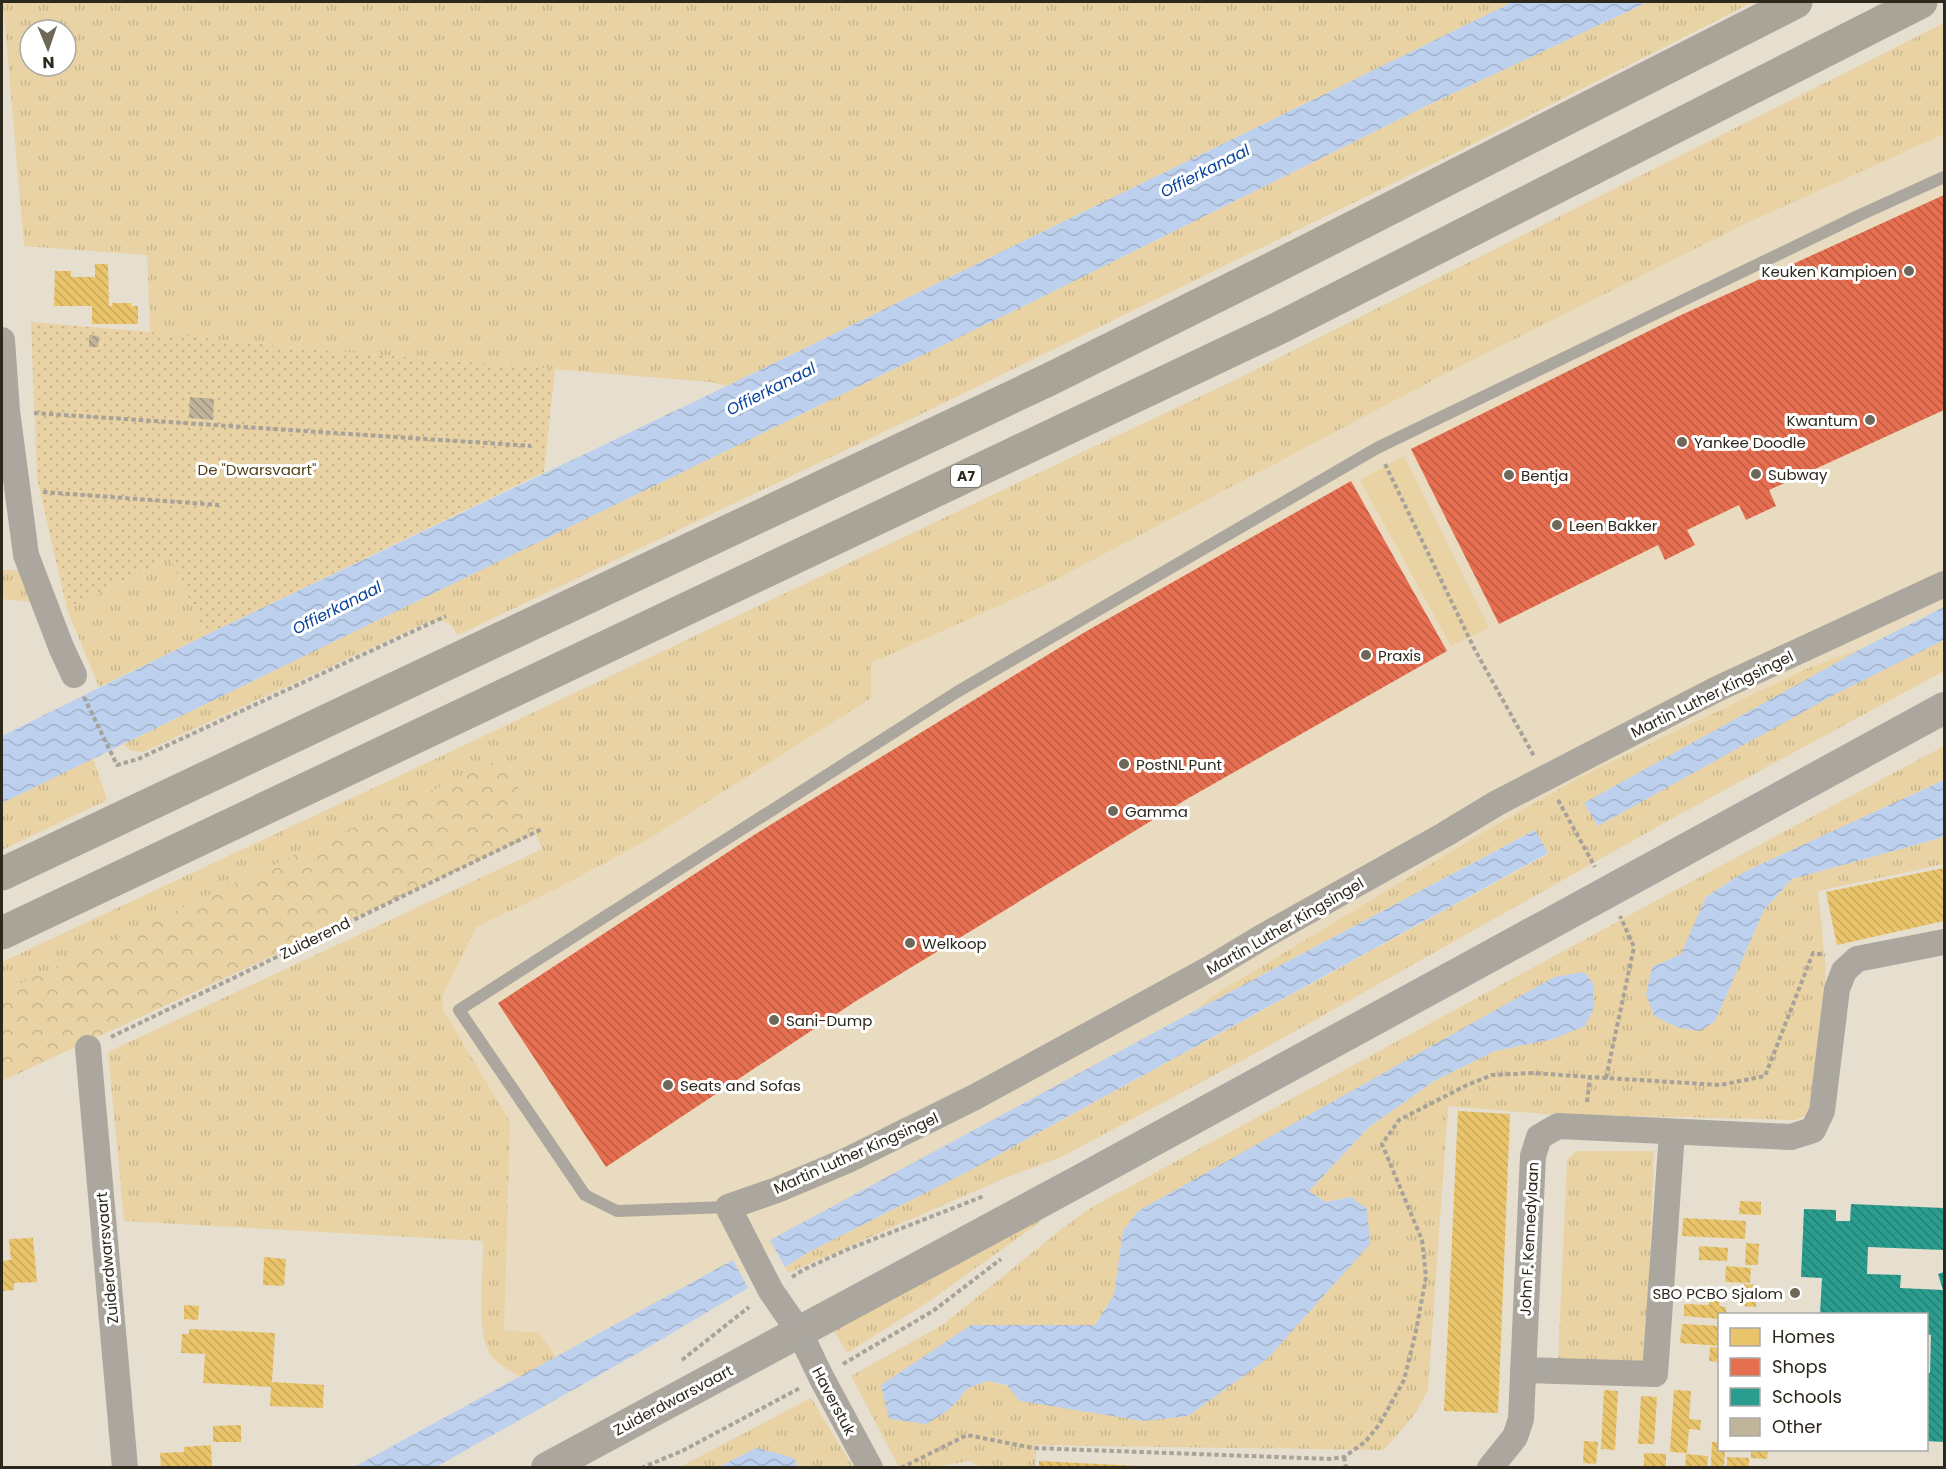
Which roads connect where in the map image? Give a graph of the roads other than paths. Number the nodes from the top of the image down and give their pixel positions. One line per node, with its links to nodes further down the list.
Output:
1 (1796, 2): 8 (highway)
2 (1921, 2): 9 (highway, A7)
3 (1944, 177): 13 (lane)
4 (2, 340): 6 (street)
5 (1944, 584): 13 (street, Martin Luther Kingsingel)
6 (77, 681)
7 (1944, 708): 14 (street)
8 (2, 874)
9 (2, 933)
10 (1944, 942): 12 (street, John F. Kennedylaan)
11 (88, 1048): 16 (street, Zuiderdwarsvaart)
12 (1672, 1132): 15 (street, John F. Kennedylaan); 15 (street)
13 (728, 1207): 14 (street)
14 (800, 1333): 17 (street, Zuiderdwarsvaart); 18 (street, Haverstuk)
15 (1522, 1370): 19 (street, John F. Kennedylaan)
16 (125, 1467)
17 (547, 1467)
18 (870, 1467)
19 (1490, 1467)

